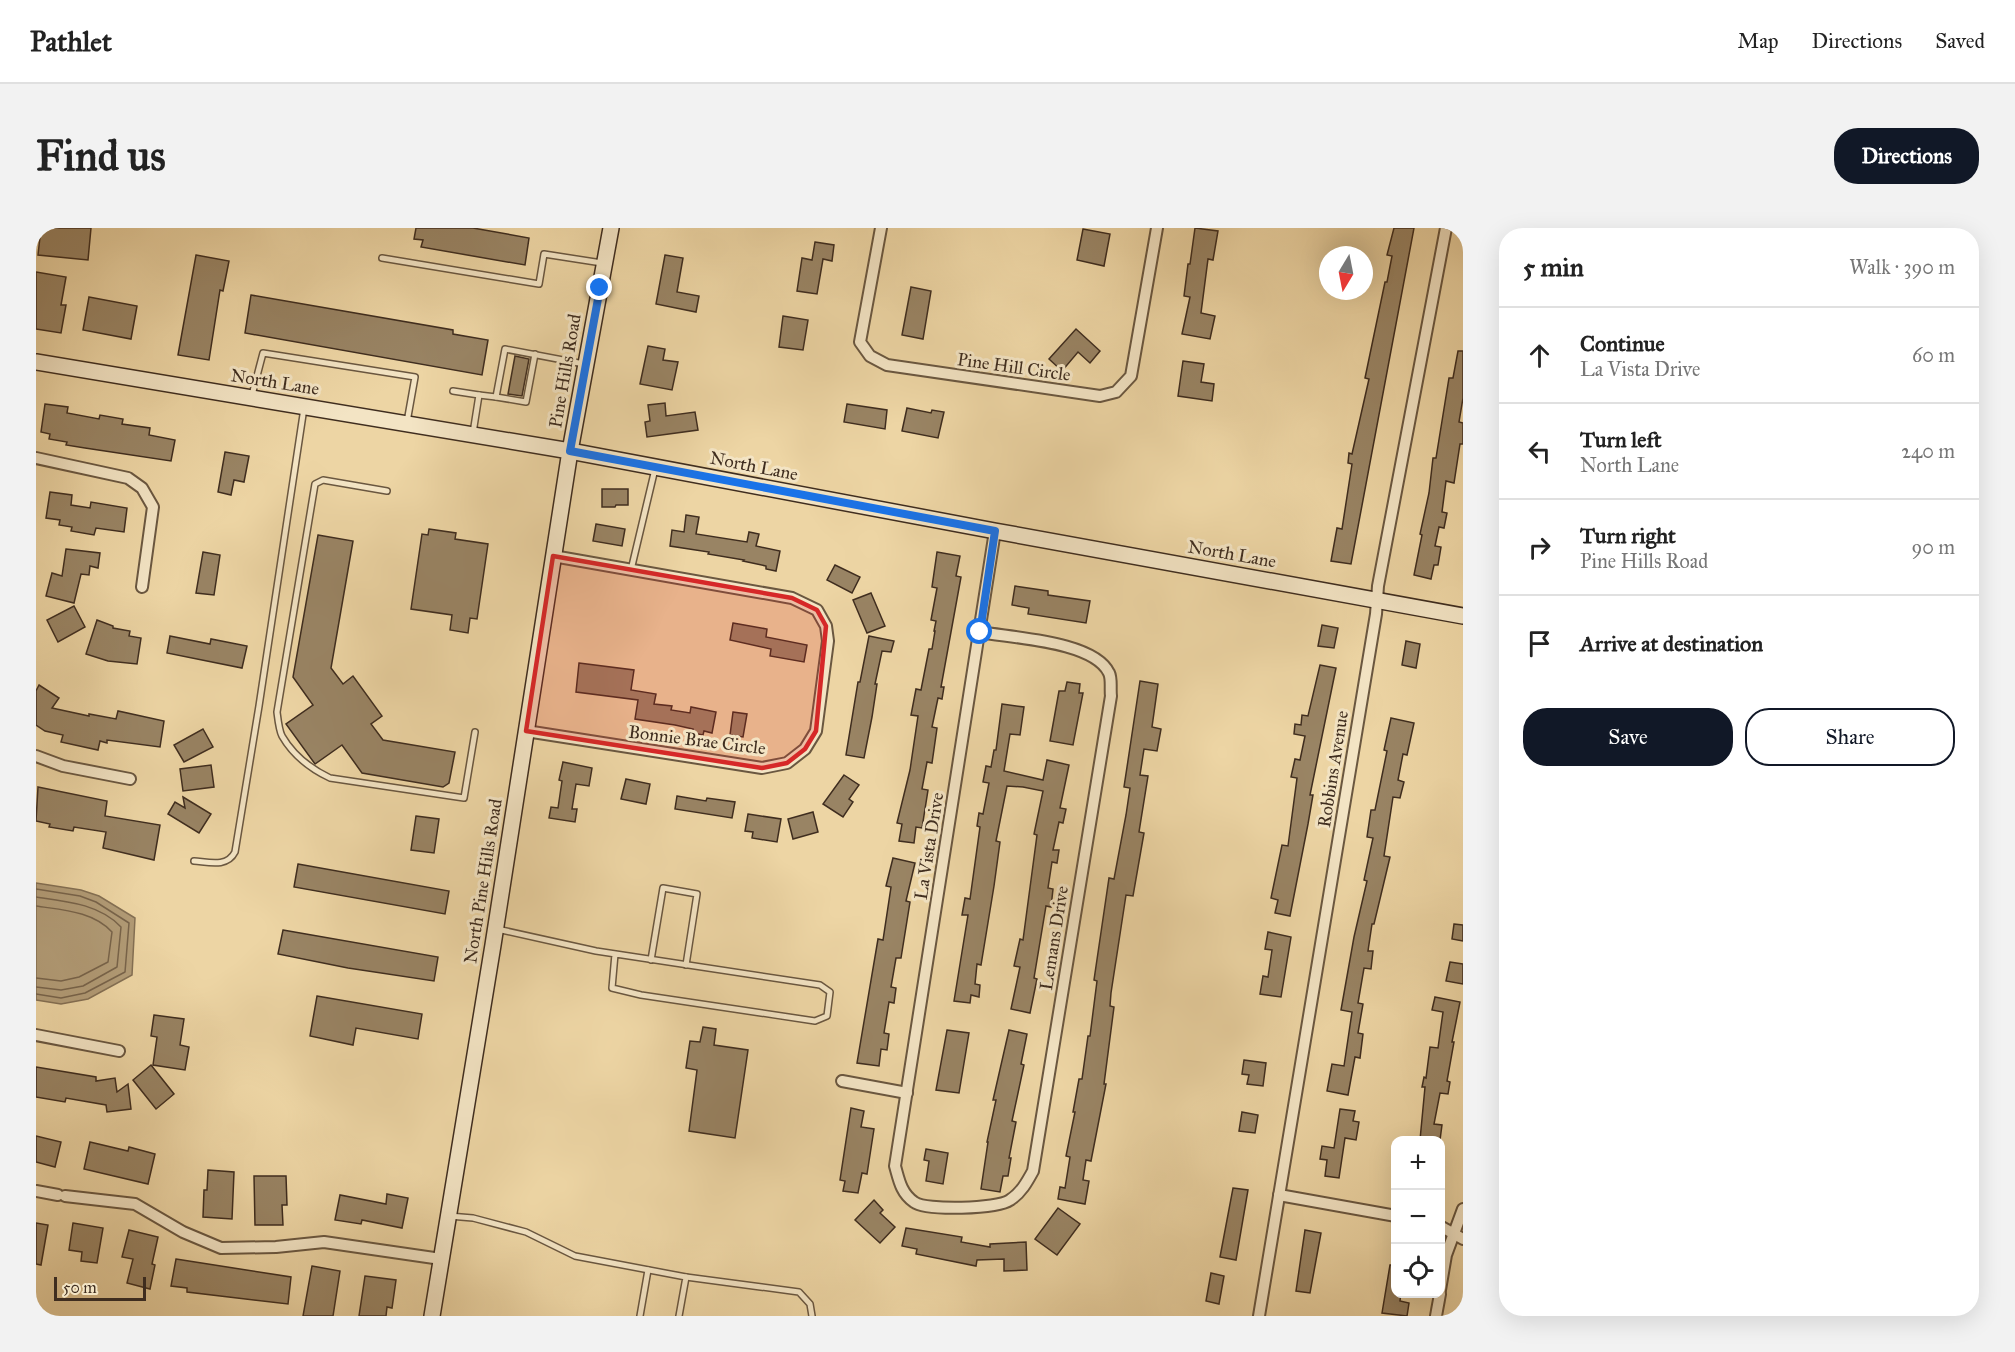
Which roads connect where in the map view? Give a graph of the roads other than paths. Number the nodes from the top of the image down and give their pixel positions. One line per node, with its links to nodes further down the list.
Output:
1 (610, 228): 6 (street, Pine Hills Road)
2 (880, 228): 3 (street, Pine Hill Circle)
3 (1157, 228)
4 (1446, 228): 25 (street, Robbins Avenue)
5 (382, 258): 6 (lane)
6 (604, 263): 9 (street, Pine Hills Road)
7 (535, 354): 9 (lane); 13 (lane); 13 (lane)
8 (36, 362): 12 (street, North Lane)
9 (586, 364): 17 (street, Pine Hills Road)
10 (453, 391): 11 (lane)
11 (479, 395): 13 (lane); 16 (lane)
12 (251, 398): 14 (street, North Lane); 15 (lane)
13 (495, 398)
14 (304, 406): 15 (street, North Lane); 32 (lane)
15 (407, 424): 16 (street, North Lane)
16 (473, 435): 17 (street, North Lane)
17 (570, 451): 19 (street, North Lane); 22 (street, North Pine Hills Road)
18 (36, 458): 24 (street)
19 (655, 467): 21 (street, North Lane); 23 (lane)
20 (387, 491): 29 (lane)
21 (995, 531): 25 (street, North Lane); 27 (street, La Vista Drive)
22 (553, 556): 23 (street, Bonnie Brae Circle); 28 (street, North Pine Hills Road)
23 (631, 570): 28 (street, Bonnie Brae Circle)
24 (142, 587)
25 (1377, 600): 26 (street, North Lane); 43 (street, Robbins Avenue)
26 (1463, 616)
27 (980, 632): 40 (street, La Vista Drive); 41 (street, Lemans Drive)
28 (526, 731): 33 (street, North Pine Hills Road)
29 (475, 732)
30 (36, 756): 31 (street)
31 (130, 779)
32 (194, 861)
33 (495, 929): 34 (lane); 46 (street, North Pine Hills Road)
34 (615, 954): 35 (lane); 36 (lane)
35 (651, 960): 36 (lane); 36 (lane)
36 (686, 965)
37 (36, 1035): 38 (street)
38 (119, 1050)
39 (842, 1081): 40 (street)
40 (907, 1093): 41 (street, La Vista Drive)
41 (895, 1166)
42 (36, 1191): 49 (street)
43 (1279, 1195): 45 (street); 58 (street, Robbins Avenue)
44 (1463, 1209): 48 (street)
45 (1391, 1214)
46 (447, 1216): 49 (street, North Pine Hills Road); 51 (lane)
47 (1445, 1229): 48 (street)
48 (1459, 1237): 50 (street)
49 (441, 1259): 54 (street, North Pine Hills Road)
50 (1445, 1261)
51 (648, 1270): 52 (lane); 55 (lane)
52 (686, 1278): 56 (lane); 57 (lane)
53 (1439, 1298): 59 (street)
54 (432, 1316)
55 (640, 1316)
56 (679, 1316)
57 (812, 1316)
58 (1259, 1316)
59 (1436, 1316)

